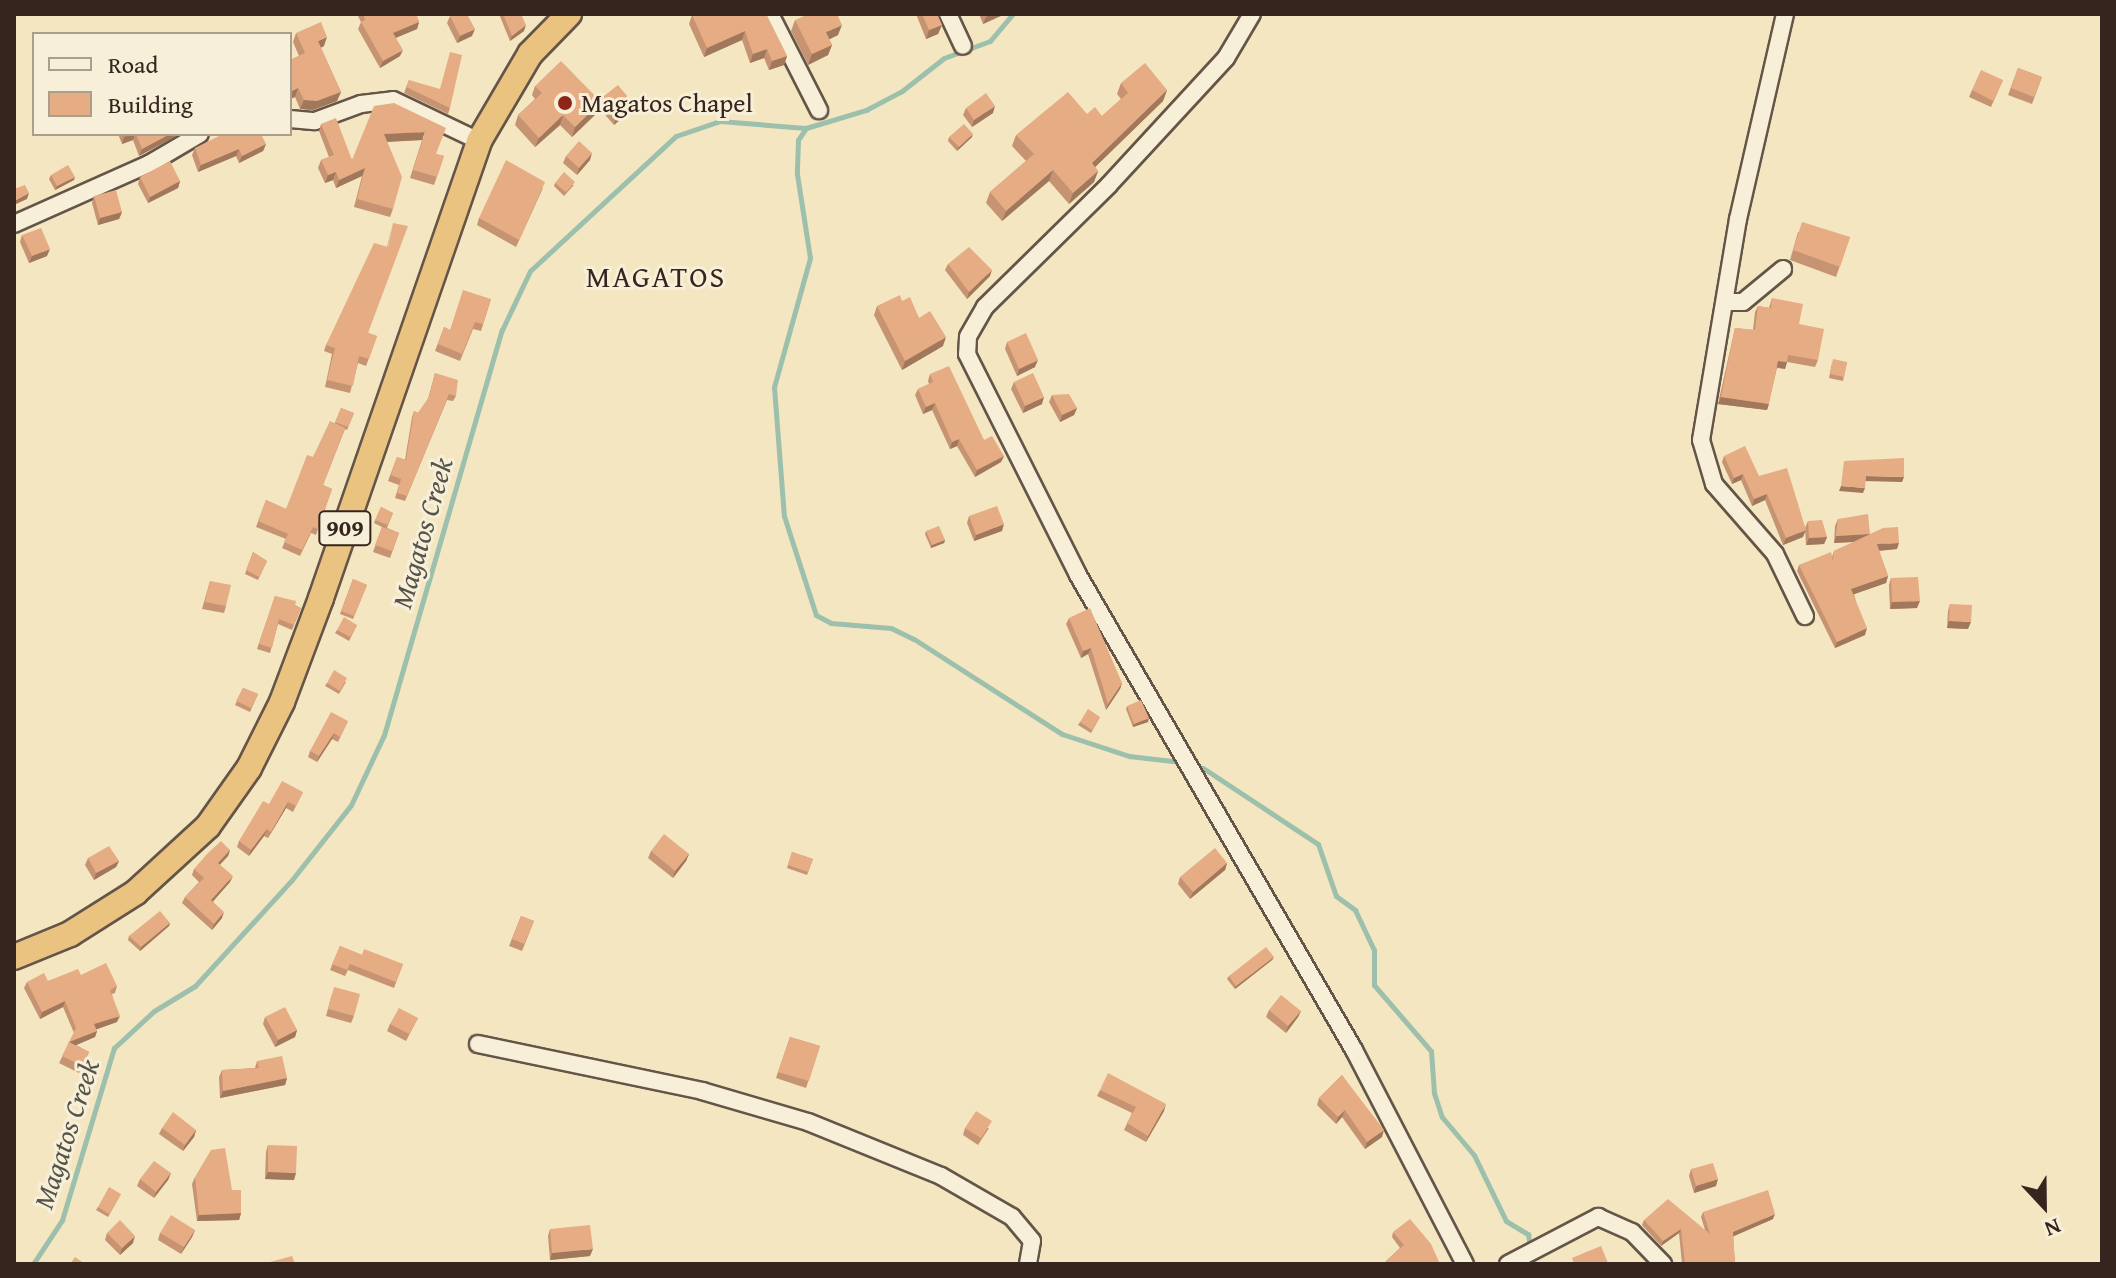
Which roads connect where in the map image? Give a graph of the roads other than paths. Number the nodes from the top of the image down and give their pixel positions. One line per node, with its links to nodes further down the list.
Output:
1 (569, 14): 10 (highway, 909)
2 (770, 14): 7 (street)
3 (948, 14): 6 (street)
4 (1252, 14): 18 (street)
5 (1785, 14): 13 (street)
6 (963, 46)
7 (819, 110)
8 (292, 119): 10 (street)
9 (197, 136): 11 (street)
10 (479, 141): 15 (highway, 909)
11 (14, 224)
12 (1783, 269): 13 (street)
13 (1725, 302): 14 (street)
14 (1805, 616)
15 (14, 957)
16 (478, 1044): 17 (street)
17 (1028, 1264)
18 (1465, 1264)
19 (1508, 1264): 20 (street)
20 (1663, 1264)

